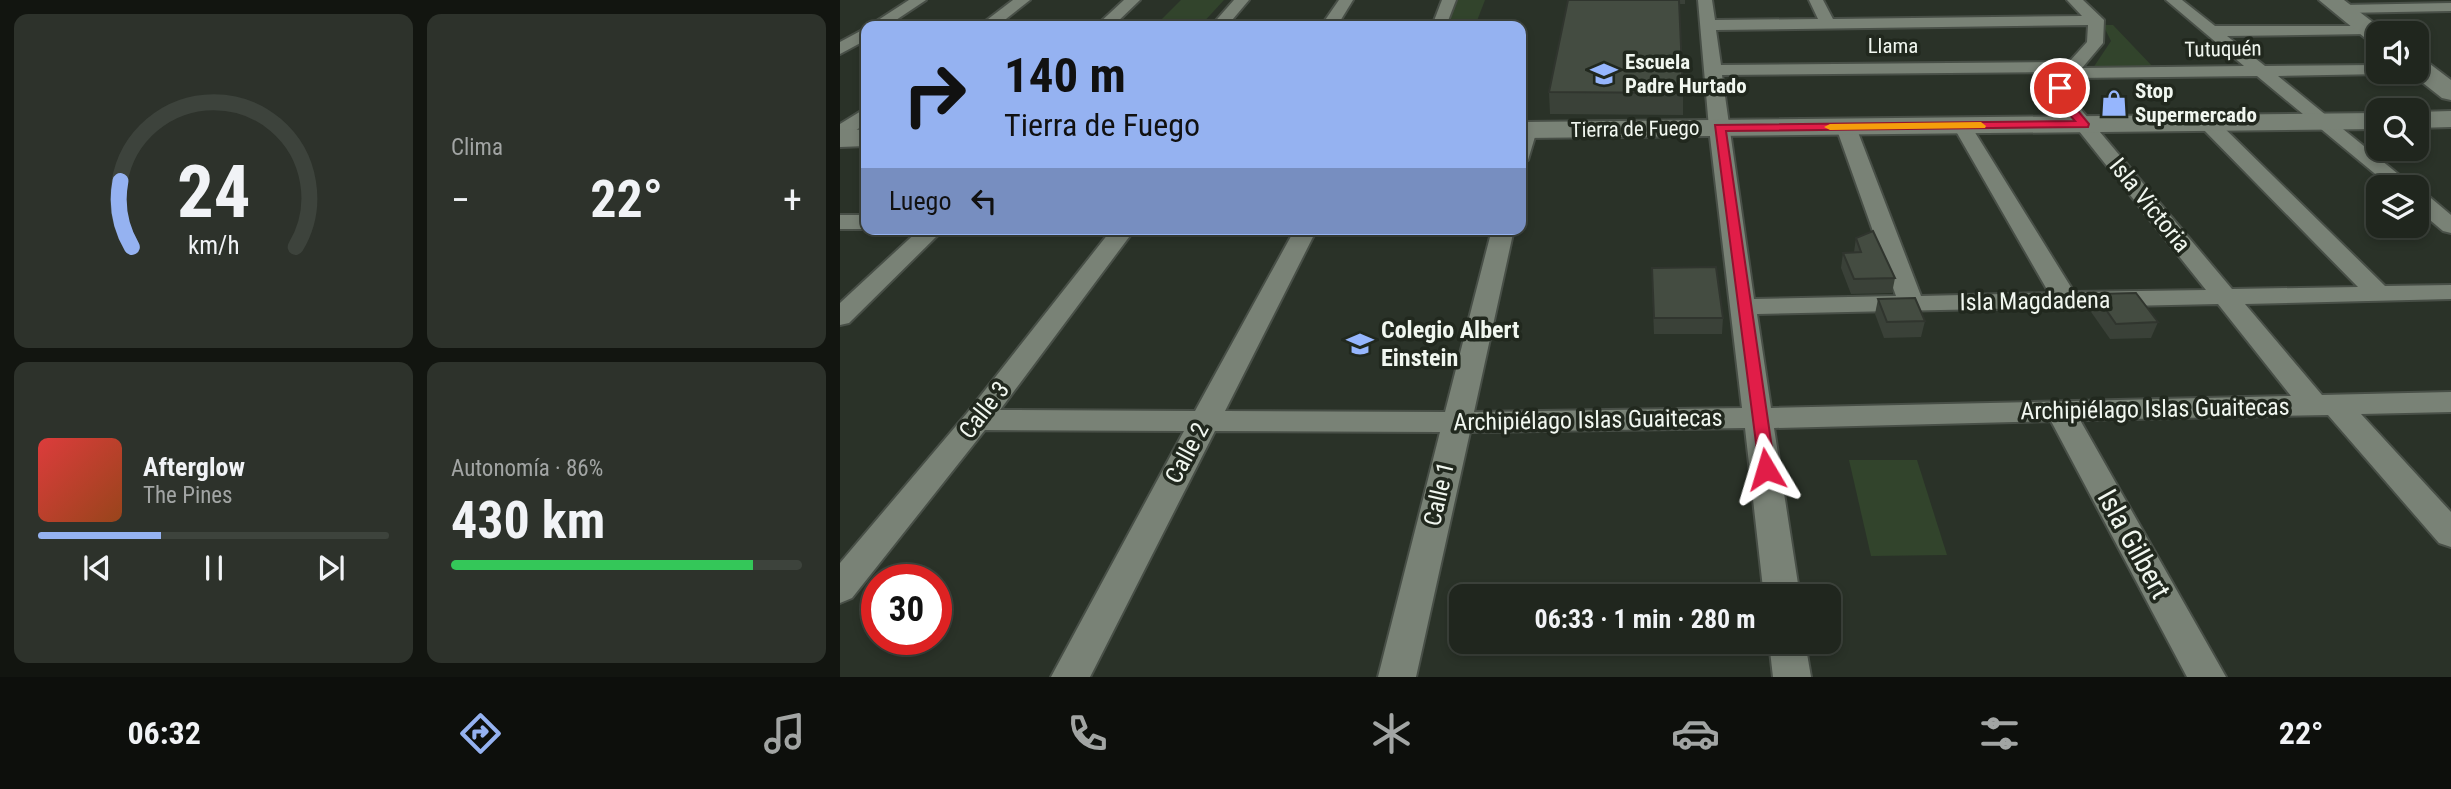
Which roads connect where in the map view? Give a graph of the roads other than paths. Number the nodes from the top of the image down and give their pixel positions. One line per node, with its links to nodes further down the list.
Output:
1 (919, 0): 14 (street)
2 (1023, 0): 15 (street)
3 (1133, 0): 16 (street)
4 (1242, 0): 17 (street)
5 (1346, 0): 18 (street)
6 (1449, 0): 19 (street)
7 (1705, 0): 21 (street)
8 (1816, 0): 20 (street)
9 (2074, 0): 13 (street)
10 (2173, 0): 23 (street)
11 (2336, 5): 12 (street); 22 (street)
12 (2451, 7)
13 (2096, 20): 20 (street); 28 (street)
14 (885, 21)
15 (994, 21)
16 (1110, 21)
17 (1223, 21)
18 (1332, 21)
19 (1441, 21)
20 (1828, 23): 21 (street)
21 (1708, 25): 27 (street)
22 (2366, 28)
23 (2211, 31): 24 (street); 30 (street)
24 (2366, 33)
25 (861, 36): 26 (street)
26 (840, 49)
27 (1713, 70): 28 (street, Llama); 42 (street)
28 (2070, 70): 30 (street, Tutuquén); 39 (street, Isla Victoria)
29 (2366, 70): 30 (street, Tutuquén)
30 (2260, 71): 37 (street)
31 (2429, 76): 32 (street)
32 (2451, 92)
33 (861, 118): 43 (street)
34 (2451, 119): 35 (street)
35 (2429, 120)
36 (2366, 121): 37 (street, Tierra de Fuego)
37 (2323, 122): 38 (street, Tierra de Fuego); 46 (street)
38 (2208, 123): 39 (street, Tierra de Fuego); 56 (street)
39 (2084, 124): 40 (street, Tierra de Fuego); 57 (street, Isla Victoria)
40 (1962, 126): 41 (street, Tierra de Fuego); 58 (street)
41 (1846, 127): 42 (street, Tierra de Fuego); 59 (street)
42 (1719, 128): 45 (street, Tierra de Fuego); 60 (street)
43 (840, 135): 44 (street)
44 (861, 137)
45 (1526, 139)
46 (2388, 175)
47 (2429, 208): 50 (street)
48 (840, 222): 49 (street)
49 (861, 222)
50 (2451, 226)
51 (927, 235): 61 (street)
52 (1119, 235): 66 (street, Calle 3)
53 (1303, 235): 67 (street, Calle 2)
54 (1502, 235): 68 (street, Calle 1)
55 (2451, 292): 56 (street, Isla Magdadena)
56 (2379, 294): 57 (street, Isla Magdadena)
57 (2226, 297): 58 (street, Isla Magdadena); 63 (street, Isla Victoria)
58 (2066, 300): 59 (street, Isla Magdadena)
59 (1911, 303): 60 (street, Isla Magdadena)
60 (1744, 307): 65 (street)
61 (840, 317)
62 (2451, 402): 63 (street, Archipiélago Islas Guaitecas)
63 (2325, 405): 64 (street, Archipiélago Islas Guaitecas); 69 (street, Isla Victoria)
64 (2060, 411): 65 (street, Archipiélago Islas Guaitecas); 76 (street, Isla Gilbert)
65 (1760, 418): 68 (street, Archipiélago Islas Guaitecas); 70 (street)
66 (977, 420): 67 (street, Archipiélago Islas Guaitecas); 71 (street, Calle 3)
67 (1204, 421): 68 (street, Archipiélago Islas Guaitecas); 73 (street, Calle 2)
68 (1455, 422): 74 (street, Calle 1)
69 (2451, 534)
70 (1780, 584)
71 (840, 588)
72 (1788, 654): 75 (street)
73 (1070, 677)
74 (1397, 677)
75 (1791, 677)
76 (2207, 677)

